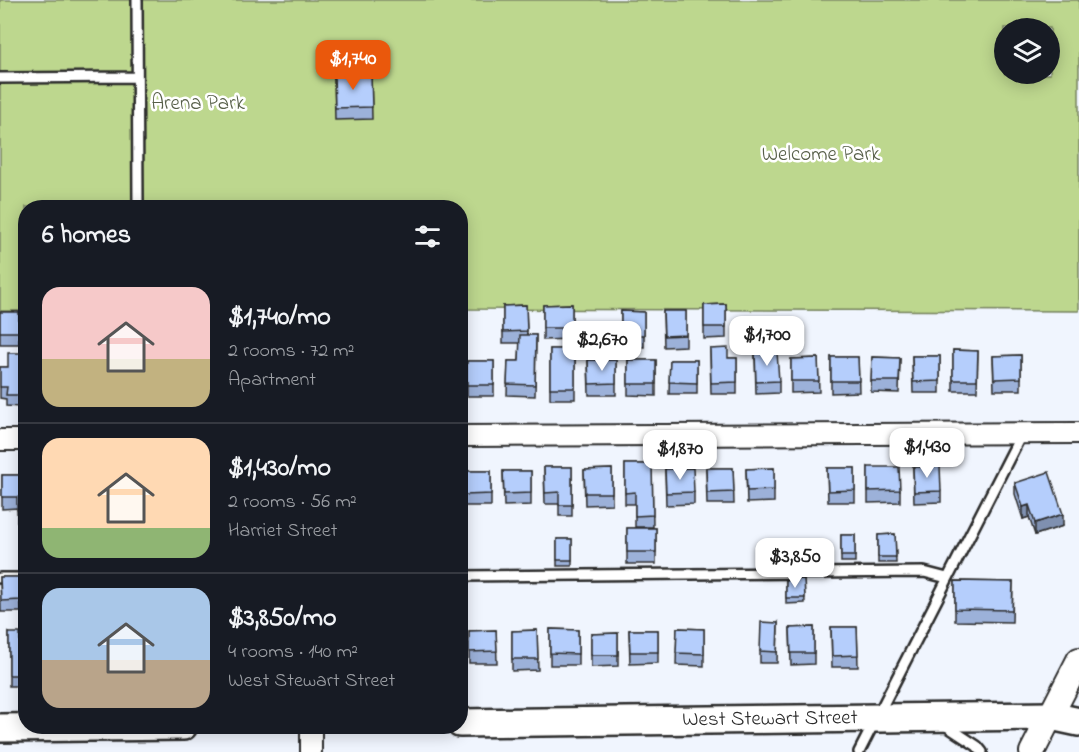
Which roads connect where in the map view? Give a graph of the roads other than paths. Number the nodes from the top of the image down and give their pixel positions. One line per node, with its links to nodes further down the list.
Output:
1 (137, 0): 2 (lane)
2 (137, 77): 3 (lane); 4 (lane)
3 (0, 78)
4 (138, 200)
5 (1022, 432): 6 (street); 7 (street); 13 (lane)
6 (1079, 433)
7 (468, 436)
8 (0, 440): 9 (street)
9 (18, 440)
10 (468, 576): 13 (lane)
11 (0, 578): 12 (lane)
12 (18, 578)
13 (947, 578): 17 (lane)
14 (1079, 660): 15 (street)
15 (1051, 716): 16 (main road, West Stewart Street); 18 (main road, West Stewart Street); 26 (street)
16 (936, 718): 17 (main road, West Stewart Street); 25 (lane)
17 (876, 719): 19 (main road, West Stewart Street); 24 (lane)
18 (1079, 722)
19 (468, 723)
20 (0, 728): 21 (main road)
21 (18, 728)
22 (311, 734): 23 (street)
23 (311, 752)
24 (859, 752)
25 (982, 752)
26 (1032, 752)

